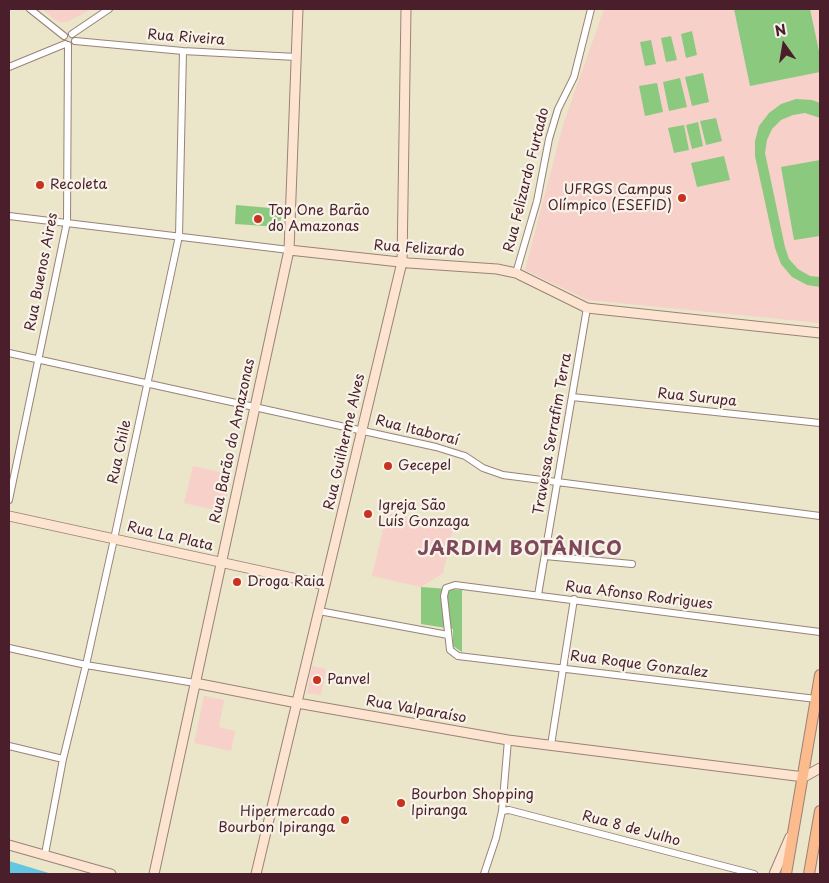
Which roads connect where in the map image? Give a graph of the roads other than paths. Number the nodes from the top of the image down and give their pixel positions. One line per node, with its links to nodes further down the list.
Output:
1 (30, 9): 8 (street)
2 (109, 9): 6 (street)
3 (298, 9): 10 (main road, Rua Barão do Amazonas)
4 (406, 9): 16 (main road, Rua Guilherme Alves)
5 (591, 9): 17 (street, Rua Felizardo Furtado)
6 (72, 34): 7 (street); 8 (street)
7 (75, 41): 8 (street); 9 (street, Rua Riveira)
8 (66, 42): 11 (street); 13 (street, Rua Buenos Aires)
9 (183, 51): 10 (street, Rua Riveira); 14 (street, Rua Chile)
10 (296, 57): 15 (main road, Rua Barão do Amazonas)
11 (9, 67)
12 (9, 216): 13 (street, Rua Felizardo)
13 (67, 222): 14 (street, Rua Felizardo); 21 (street, Rua Buenos Aires)
14 (179, 236): 15 (street, Rua Felizardo); 22 (street, Rua Chile)
15 (289, 250): 16 (main road, Rua Felizardo); 24 (main road, Rua Barão do Amazonas)
16 (402, 262): 17 (main road, Rua Felizardo); 26 (main road, Rua Guilherme Alves)
17 (516, 273): 18 (main road, Rua Felizardo)
18 (587, 308): 19 (main road, Rua Felizardo); 23 (street, Travessa Serrafim Terra)
19 (820, 333)
20 (9, 353): 21 (street, Rua Itaboraí)
21 (37, 360): 22 (street, Rua Itaboraí); 28 (street, Rua Buenos Aires)
22 (148, 384): 24 (street, Rua Itaboraí); 31 (street, Rua Chile)
23 (572, 397): 25 (street, Rua Surupa); 27 (street, Travessa Serrafim Terra)
24 (254, 407): 26 (street, Rua Itaboraí); 33 (main road, Rua Barão do Amazonas)
25 (820, 423)
26 (362, 430): 27 (street, Rua Itaboraí); 35 (main road, Rua Guilherme Alves)
27 (556, 482): 30 (street, Rua Itaboraí); 32 (street, Travessa Serrafim Terra)
28 (9, 500)
29 (9, 516): 31 (main road, Rua La Plata)
30 (820, 516)
31 (114, 538): 33 (main road, Rua La Plata); 42 (street, Rua Chile)
32 (545, 556): 34 (street); 36 (street, Travessa Serrafim Terra)
33 (221, 563): 35 (main road, Rua La Plata); 45 (main road, Rua Barão do Amazonas)
34 (632, 564)
35 (325, 585): 38 (main road, Rua Guilherme Alves)
36 (538, 595): 37 (street, Rua Afonso Rodrigues); 40 (street, Rua Afonso Rodrigues)
37 (574, 599): 39 (street, Rua Afonso Rodrigues); 43 (street)
38 (319, 611): 40 (street); 47 (main road, Rua Guilherme Alves)
39 (820, 632)
40 (448, 635): 43 (street, Rua Roque Gonzalez)
41 (9, 648): 42 (street, Rua Valparaíso)
42 (86, 665): 45 (street, Rua Valparaíso); 51 (street, Rua Chile)
43 (562, 668): 46 (street, Rua Roque Gonzalez); 49 (street)
44 (820, 675): 46 (main road)
45 (196, 683): 47 (main road, Rua Valparaíso); 60 (main road, Rua Barão do Amazonas)
46 (816, 699): 53 (main road)
47 (296, 703): 48 (main road, Rua Valparaíso); 61 (main road, Rua Guilherme Alves)
48 (508, 740): 49 (main road, Rua Valparaíso); 55 (street)
49 (551, 745): 53 (main road, Rua Valparaíso)
50 (9, 746): 51 (street)
51 (63, 759): 58 (street, Rua Chile)
52 (820, 768): 53 (main road)
53 (804, 776): 54 (main road)
54 (800, 803): 64 (main road); 65 (main road)
55 (502, 811): 62 (street); 63 (street, Rua 8 de Julho)
56 (820, 811): 66 (main road)
57 (9, 844): 58 (main road)
58 (45, 854): 59 (main road)
59 (111, 874)
60 (154, 874)
61 (256, 874)
62 (484, 874)
63 (754, 874)
64 (774, 874)
65 (786, 874)
66 (809, 874)

